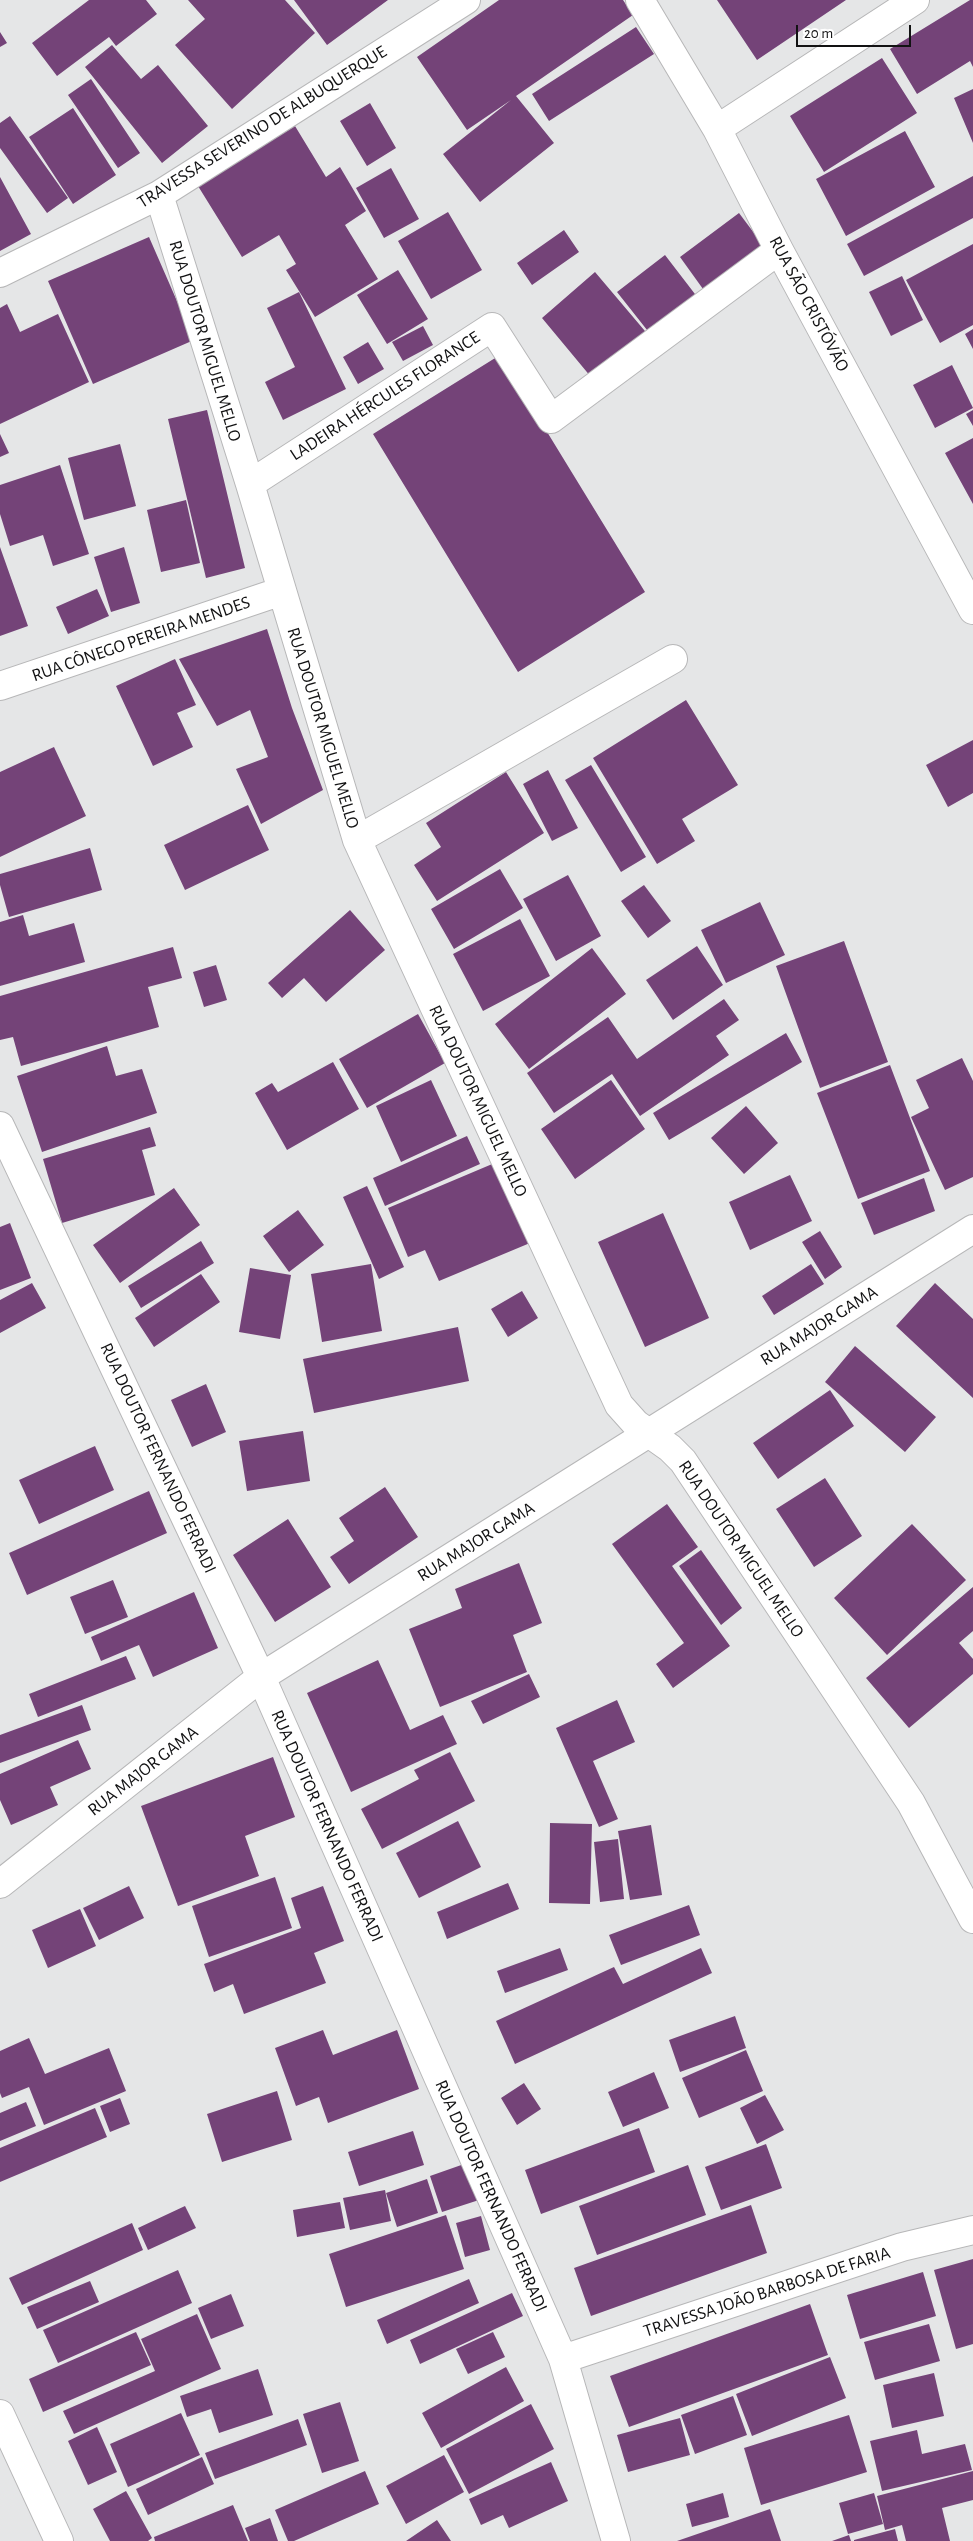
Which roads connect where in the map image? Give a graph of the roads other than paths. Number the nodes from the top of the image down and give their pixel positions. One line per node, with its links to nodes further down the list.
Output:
1 (466, 0): 5 (street, TRAVESSA SEVERINO DE ALBUQUERQUE)
2 (640, 0): 4 (street, RUA SÃO CRISTÓVÃO)
3 (915, 0): 4 (street)
4 (717, 129): 6 (street, RUA SÃO CRISTÓVÃO)
5 (159, 194): 7 (street, TRAVESSA SEVERINO DE ALBUQUERQUE); 8 (street, RUA DOUTOR MIGUEL MELLO)
6 (780, 250): 8 (street, LADEIRA HÉRCULES FLORANCE); 10 (street, RUA SÃO CRISTÓVÃO)
7 (0, 273)
8 (250, 484): 9 (street, RUA DOUTOR MIGUEL MELLO)
9 (282, 591): 12 (street, RUA CÔNEGO PEREIRA MENDES); 13 (street, RUA DOUTOR MIGUEL MELLO)
10 (973, 610)
11 (673, 659): 13 (street)
12 (0, 686)
13 (357, 840): 16 (street, RUA DOUTOR MIGUEL MELLO)
14 (0, 1126): 17 (street, RUA DOUTOR FERNANDO FERRADI)
15 (973, 1229): 16 (street, RUA MAJOR GAMA)
16 (648, 1433): 17 (street, RUA MAJOR GAMA); 19 (street, RUA DOUTOR MIGUEL MELLO)
17 (261, 1677): 18 (street, RUA MAJOR GAMA); 21 (street, RUA DOUTOR FERNANDO FERRADI)
18 (0, 1884)
19 (973, 1919)
20 (973, 2230): 21 (street, TRAVESSA JOÃO BARBOSA DE FARIA)
21 (563, 2359): 24 (street, RUA DOUTOR FERNANDO FERRADI)
22 (0, 2414): 23 (street)
23 (59, 2541)
24 (616, 2541)

